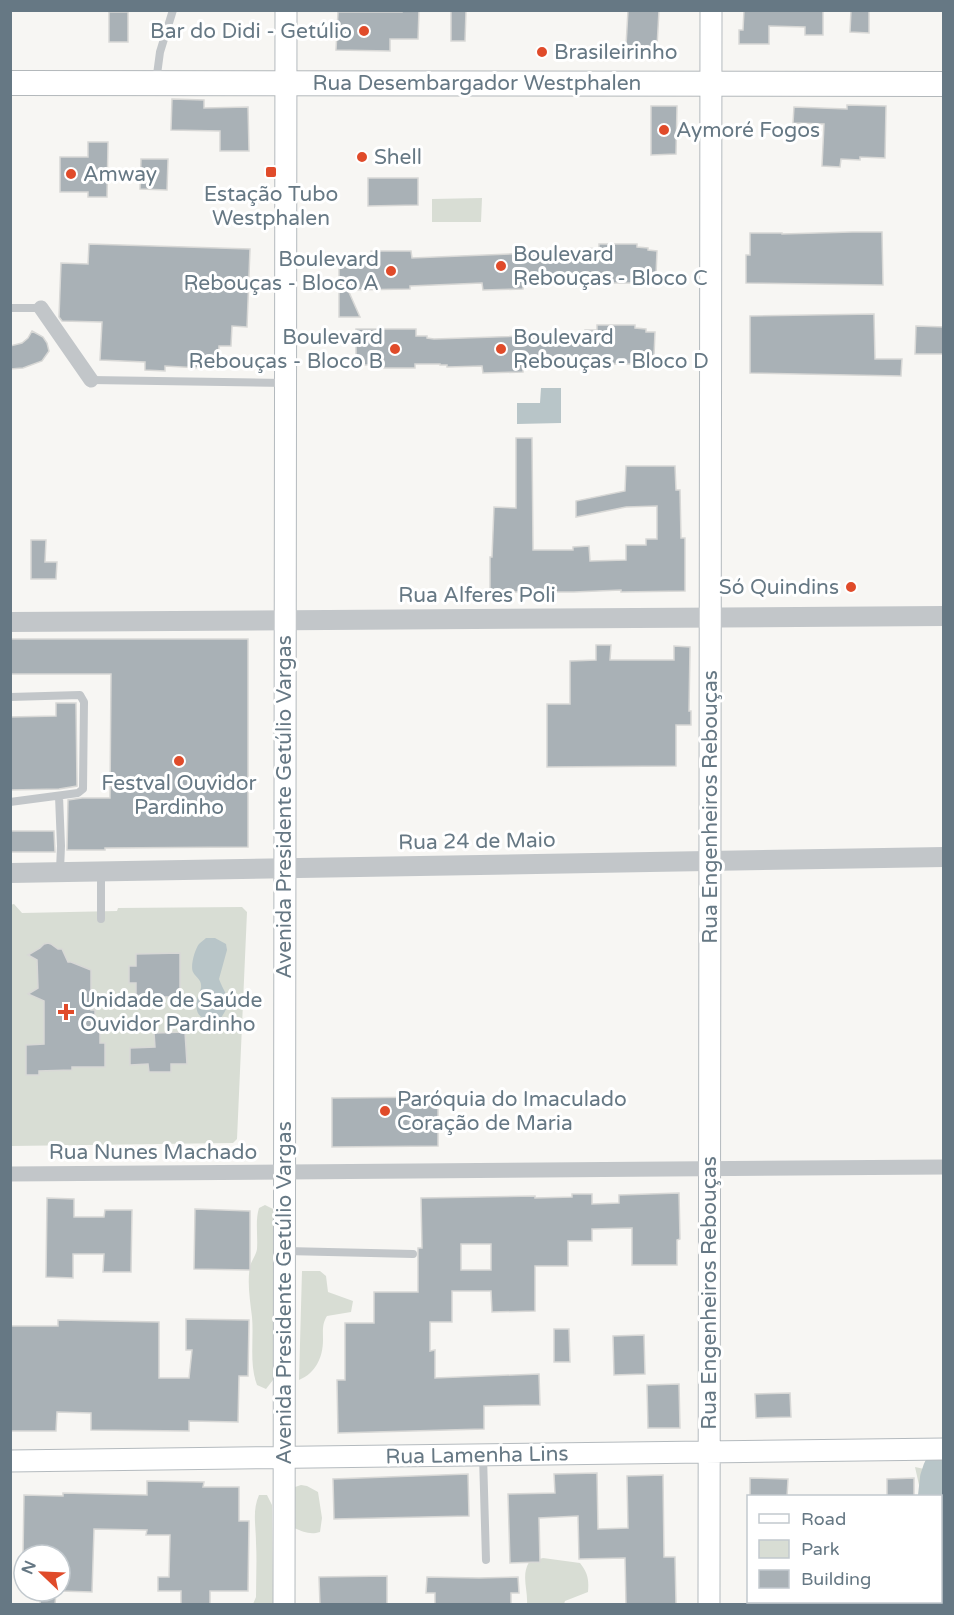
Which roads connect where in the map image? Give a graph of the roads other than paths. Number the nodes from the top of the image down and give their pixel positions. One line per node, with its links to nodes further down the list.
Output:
1 (173, 10): 5 (lane)
2 (286, 10): 6 (main road, Avenida Presidente Getúlio Vargas)
3 (711, 10): 7 (main road, Rua Engenheiros Rebouças)
4 (10, 83): 5 (main road, Rua Desembargador Westphalen)
5 (156, 83): 6 (main road, Rua Desembargador Westphalen)
6 (285, 83): 7 (main road, Rua Desembargador Westphalen); 12 (main road, Avenida Presidente Getúlio Vargas)
7 (711, 84): 8 (main road, Rua Desembargador Westphalen); 14 (main road, Rua Engenheiros Rebouças)
8 (944, 84)
9 (10, 308): 10 (lane)
10 (41, 308): 11 (street)
11 (91, 380): 12 (lane)
12 (286, 383): 15 (main road, Avenida Presidente Getúlio Vargas)
13 (944, 616): 14 (street, Rua Alferes Poli)
14 (710, 618): 15 (street, Rua Alferes Poli); 21 (main road, Rua Engenheiros Rebouças)
15 (284, 620): 16 (street, Rua Alferes Poli); 22 (main road, Avenida Presidente Getúlio Vargas)
16 (10, 622)
17 (10, 697): 18 (lane)
18 (59, 796): 19 (lane); 24 (lane)
19 (10, 802)
20 (944, 857): 21 (street, Rua 24 de Maio)
21 (710, 861): 22 (street, Rua 24 de Maio); 28 (main road, Rua Engenheiros Rebouças)
22 (284, 868): 23 (street, Rua 24 de Maio); 29 (main road, Avenida Presidente Getúlio Vargas)
23 (101, 871): 24 (street, Rua 24 de Maio); 26 (lane)
24 (60, 872): 25 (street, Rua 24 de Maio)
25 (10, 873)
26 (101, 920)
27 (944, 1167): 28 (street, Rua Nunes Machado)
28 (709, 1169): 29 (street, Rua Nunes Machado); 34 (main road, Rua Engenheiros Rebouças)
29 (284, 1172): 30 (street, Rua Nunes Machado); 31 (main road, Avenida Presidente Getúlio Vargas)
30 (10, 1174)
31 (284, 1251): 32 (lane); 36 (main road, Avenida Presidente Getúlio Vargas)
32 (413, 1254)
33 (944, 1449): 34 (main road, Rua Lamenha Lins)
34 (709, 1452): 35 (main road, Rua Lamenha Lins); 40 (main road, Rua Engenheiros Rebouças)
35 (483, 1455): 36 (main road, Rua Lamenha Lins); 38 (lane)
36 (284, 1458): 37 (main road, Rua Lamenha Lins); 39 (main road, Avenida Presidente Getúlio Vargas)
37 (10, 1461)
38 (486, 1560)
39 (284, 1605)
40 (709, 1605)

